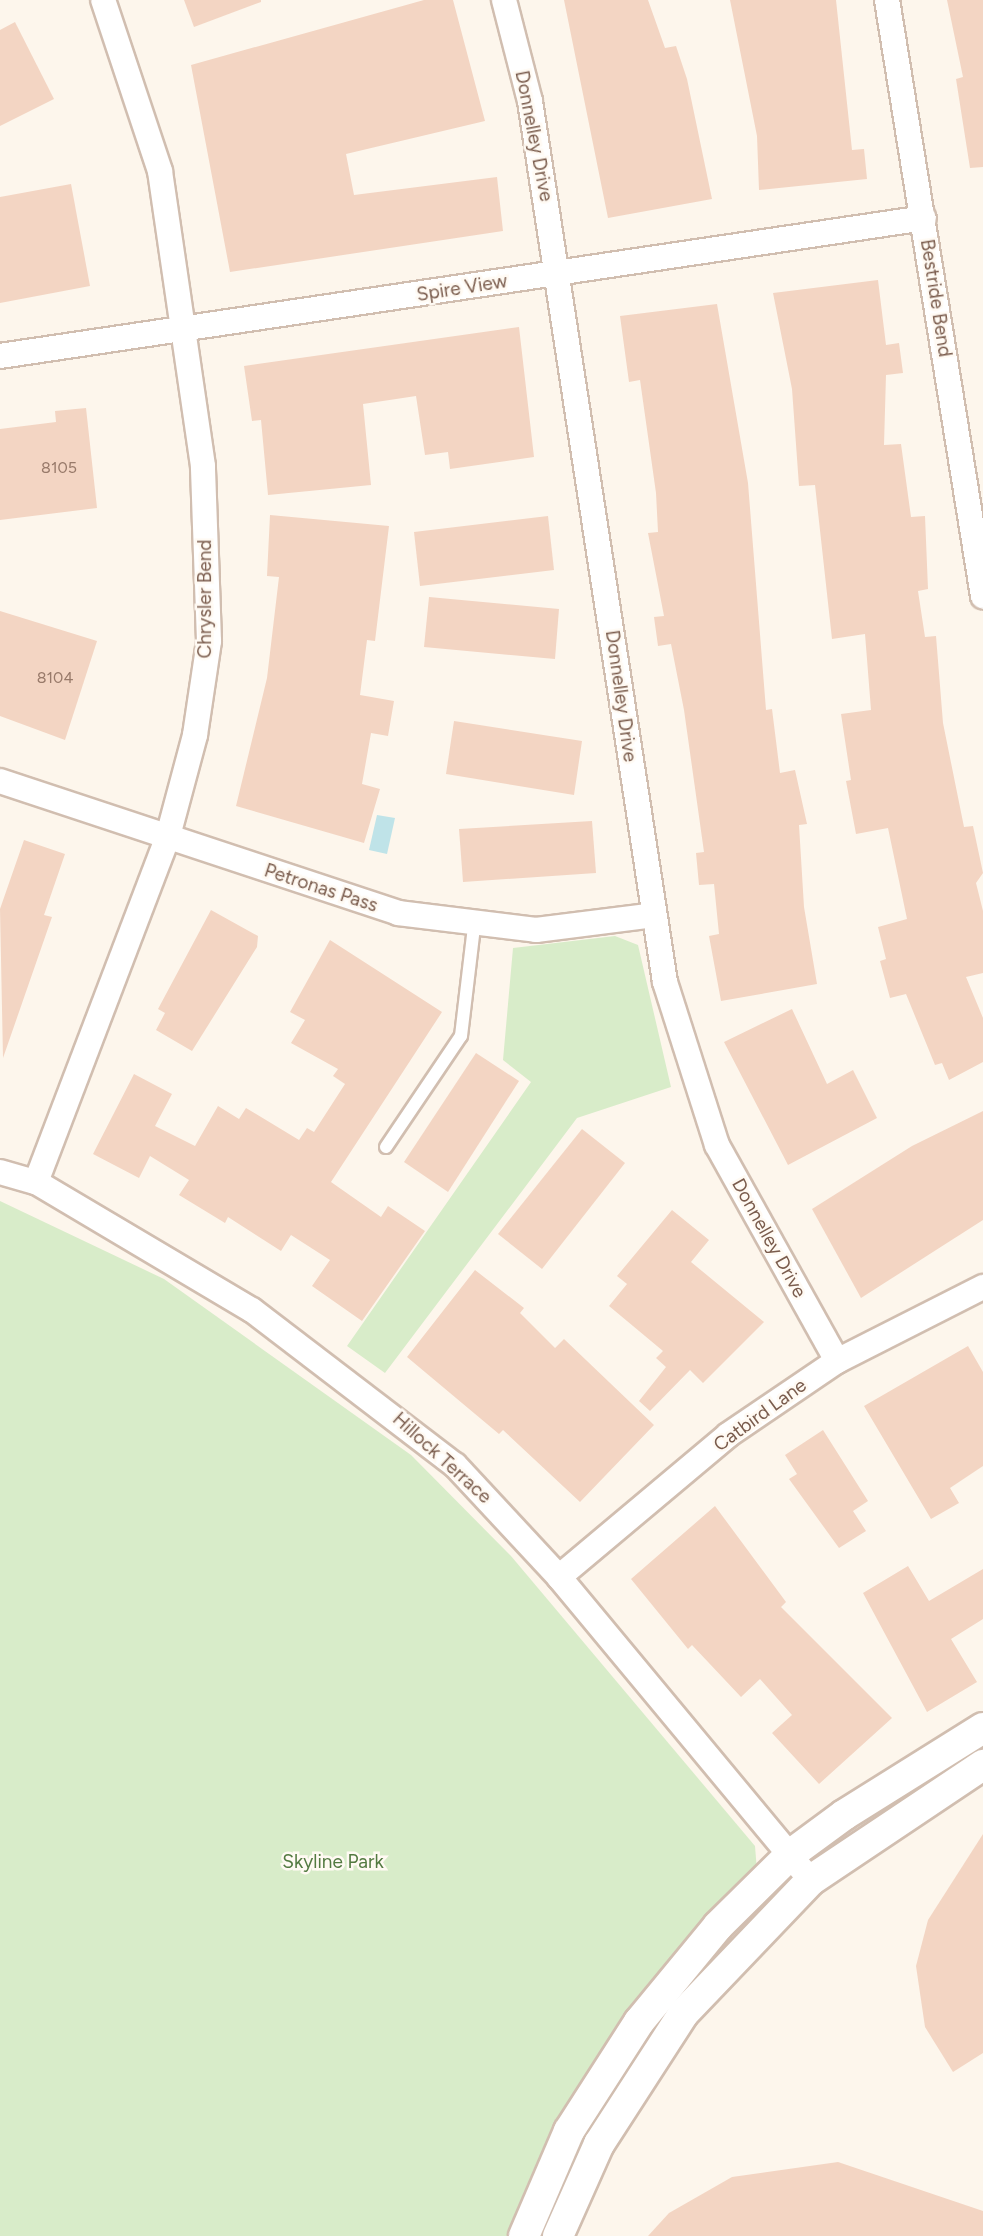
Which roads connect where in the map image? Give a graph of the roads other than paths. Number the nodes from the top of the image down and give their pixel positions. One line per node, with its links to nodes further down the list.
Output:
1 (103, 0): 6 (street, Chrysler Bend)
2 (504, 0): 5 (street, Donnelley Drive)
3 (887, 0): 4 (street, Bestride Bend)
4 (924, 218): 5 (street, Spire View); 8 (street, Bestride Bend)
5 (558, 272): 6 (street, Spire View); 11 (street, Donnelley Drive)
6 (186, 332): 7 (street, Spire View); 10 (street, Chrysler Bend)
7 (0, 356)
8 (983, 596)
9 (0, 781): 10 (street, Petronas Pass)
10 (167, 836): 12 (street, Petronas Pass); 15 (street, Chrysler Bend)
11 (654, 915): 12 (street, Petronas Pass); 17 (street, Donnelley Drive)
12 (474, 927): 13 (lane)
13 (386, 1147)
14 (0, 1172): 15 (street, Hillock Terrace)
15 (36, 1182): 18 (street, Hillock Terrace)
16 (983, 1287): 17 (street, Catbird Lane)
17 (837, 1361): 18 (street, Catbird Lane)
18 (559, 1577): 21 (street, Hillock Terrace)
19 (983, 1728): 21 (street)
20 (983, 1765): 22 (street)
21 (791, 1854): 22 (street, Hillock Terrace); 23 (street)
22 (811, 1880): 24 (street)
23 (524, 2236)
24 (558, 2236)

